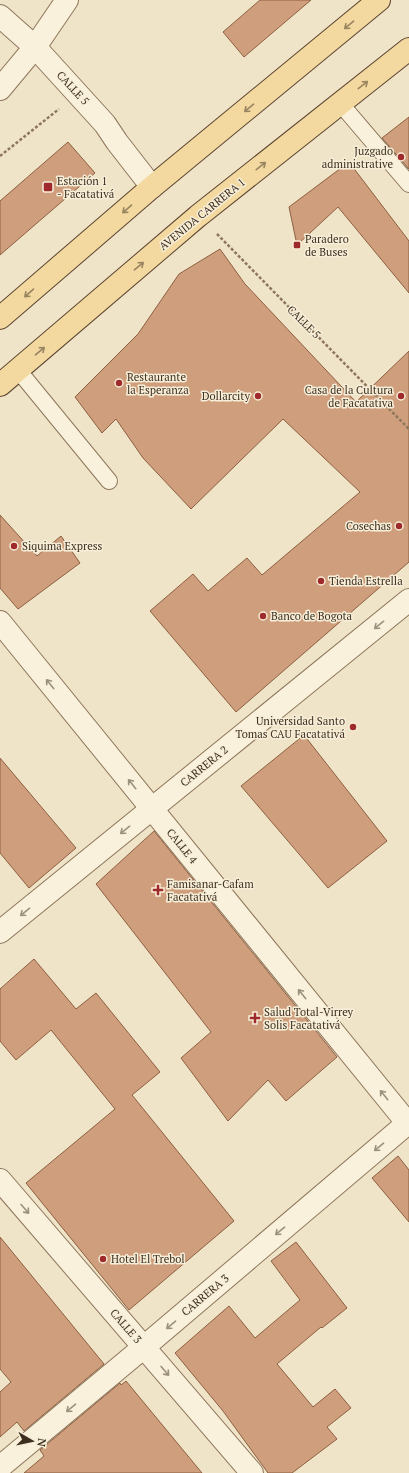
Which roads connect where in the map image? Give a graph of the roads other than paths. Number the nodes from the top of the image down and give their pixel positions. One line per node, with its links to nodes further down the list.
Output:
1 (67, 0): 4 (street)
2 (379, 0): 9 (main road, one-way to 9)
3 (0, 16): 4 (street, CALLE 5)
4 (35, 47): 6 (street); 9 (street, CALLE 5)
5 (409, 49): 7 (main road, AVENIDA CARRERA 1, one-way to 5)
6 (0, 89)
7 (340, 103): 8 (lane); 11 (main road, AVENIDA CARRERA 1, one-way to 7)
8 (409, 184)
9 (152, 187): 10 (main road, one-way to 10)
10 (0, 318)
11 (18, 370): 12 (main road, AVENIDA CARRERA 1); 13 (lane)
12 (0, 385)
13 (109, 481)
14 (409, 600): 16 (street, CARRERA 2, one-way to 16)
15 (0, 622): 16 (street, CALLE 4, one-way to 15)
16 (151, 808): 17 (street, CARRERA 2, one-way to 17); 18 (street, CALLE 4, one-way to 16)
17 (0, 932)
18 (408, 1123): 20 (street, CARRERA 3, one-way to 20)
19 (0, 1180): 20 (street, CALLE 3, one-way to 20)
20 (144, 1347): 21 (street, CARRERA 3, one-way to 21); 22 (street, CALLE 3, one-way to 22)
21 (0, 1467)
22 (252, 1473)

